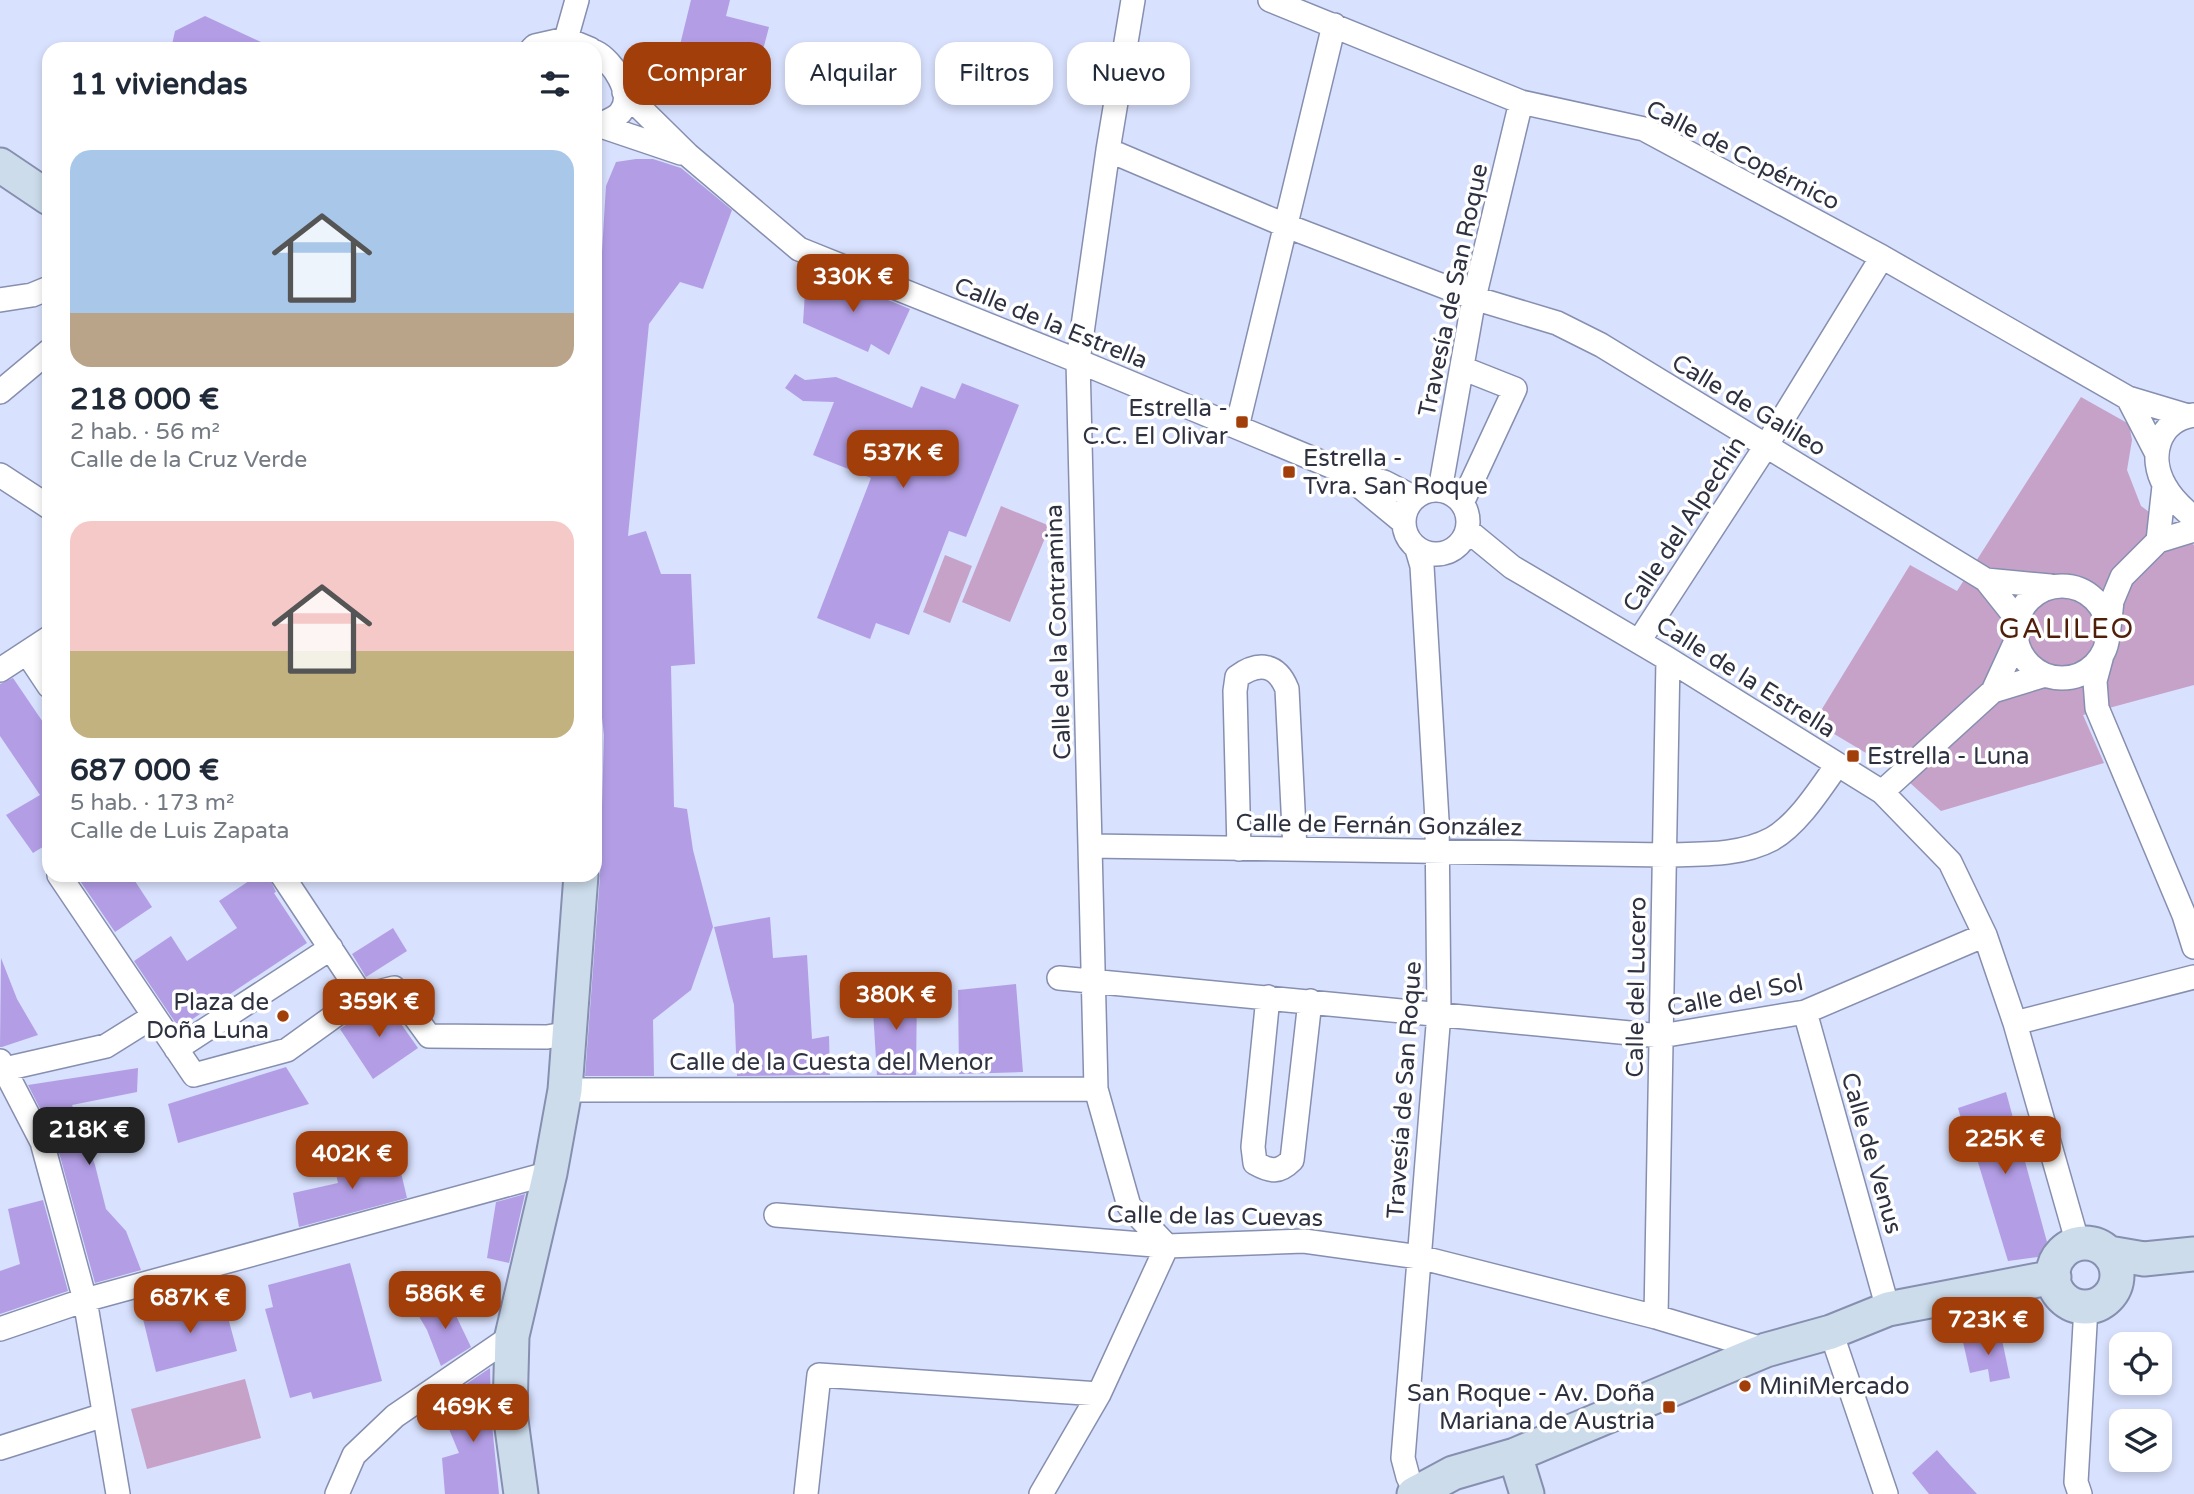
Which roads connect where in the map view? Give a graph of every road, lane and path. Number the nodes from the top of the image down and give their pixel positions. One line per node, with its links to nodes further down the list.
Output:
1 (577, 0): 5 (street)
2 (1133, 0): 15 (street, Calle de la Contramina)
3 (1270, 0): 4 (street, Calle de Copérnico)
4 (1334, 26): 10 (street, Calle de Copérnico); 21 (street)
5 (566, 39): 6 (street); 7 (street)
6 (553, 42)
7 (573, 42)
8 (602, 56): 9 (street, Calle de la Estrella)
9 (623, 87)
10 (1521, 102): 22 (street, Calle de Copérnico); 24 (street, Travesía de San Roque)
11 (624, 105): 13 (street)
12 (637, 105): 16 (street, Calle de la Estrella)
13 (602, 123)
14 (602, 128): 16 (street, Calle de la Estrella)
15 (1108, 150): 21 (street, Calle de Galileo); 27 (street, Calle de la Contramina)
16 (688, 155): 27 (street, Calle de la Estrella)
17 (0, 165): 19 (street)
18 (0, 189): 20 (street)
19 (42, 193)
20 (42, 217)
21 (1287, 226): 24 (street, Calle de Galileo); 32 (street)
22 (1882, 257): 30 (street, Calle de Copérnico); 33 (street, Calle del Alpechín)
23 (42, 291): 25 (street)
24 (1474, 298): 28 (street, Travesía de San Roque); 33 (street, Calle de Galileo)
25 (0, 300)
26 (42, 357): 29 (street)
27 (1078, 361): 32 (street, Calle de la Estrella); 68 (street, Calle de la Contramina)
28 (1462, 368): 38 (street, Travesía de San Roque); 41 (street)
29 (0, 392)
30 (2128, 398): 31 (street, Calle de Copérnico); 34 (street)
31 (2191, 415): 34 (street)
32 (1237, 427): 35 (street, Calle de la Estrella)
33 (1766, 446): 51 (street, Calle de Galileo); 56 (street, Calle del Alpechín)
34 (2157, 454): 37 (street)
35 (1340, 470): 39 (street, Calle de la Estrella); 43 (street, Calle de la Estrella)
36 (0, 475): 40 (street)
37 (2164, 486): 42 (street); 46 (street)
38 (1440, 490): 39 (street); 41 (street)
39 (1415, 498): 43 (street)
40 (42, 503)
41 (1462, 503): 44 (street)
42 (2194, 518)
43 (1403, 522): 47 (street)
44 (1467, 530): 48 (street); 49 (street, Calle de la Estrella)
45 (2194, 530): 46 (street)
46 (2158, 541): 50 (street)
47 (1417, 549): 48 (street); 53 (street, Travesía de San Roque)
48 (1448, 552): 49 (street, Calle de la Estrella); 53 (street, Travesía de San Roque)
49 (1512, 567): 56 (street, Calle de la Estrella)
50 (2122, 577): 52 (street); 55 (street)
51 (1986, 580): 52 (street, Calle de Galileo); 54 (street, Calle de Galileo)
52 (2061, 586): 54 (street); 55 (street)
53 (1423, 604): 71 (street, Travesía de San Roque)
54 (2017, 630): 63 (street); 64 (street)
55 (2108, 631): 59 (street)
56 (1639, 641): 60 (street, Calle de la Estrella)
57 (42, 643): 58 (street)
58 (27, 653): 61 (street); 62 (street)
59 (2102, 655): 63 (street); 65 (street)
60 (1668, 659): 66 (street, Calle de la Estrella); 72 (street, Calle del Lucero)
61 (0, 670)
62 (42, 676)
63 (2051, 677): 64 (street); 65 (street)
64 (1993, 691): 67 (street)
65 (2097, 708): 76 (street)
66 (1837, 765): 67 (street, Calle de la Estrella); 72 (street, Calle de Fernán González)
67 (1882, 792): 77 (street, Calle de la Estrella)
68 (1091, 846): 69 (street, Calle de Fernán González); 82 (street, Calle de la Contramina)
69 (1239, 849): 70 (street, Calle de Fernán González); 70 (street)
70 (1295, 849): 71 (street, Calle de Fernán González)
71 (1437, 852): 72 (street, Calle de Fernán González); 87 (street, Travesía de San Roque)
72 (1665, 855): 91 (street, Calle del Lucero)
73 (64, 882): 88 (street)
74 (287, 882): 79 (street)
75 (581, 882): 90 (street)
76 (2189, 913): 78 (street)
77 (1985, 935): 86 (street, Calle del Sol); 89 (street, Calle de la Estrella)
78 (2194, 947)
79 (331, 948): 83 (street); 92 (street)
80 (2194, 977): 89 (street)
81 (1059, 978): 82 (street, Calle del Sol)
82 (1094, 981): 84 (street, Calle del Sol); 94 (street, Calle de la Contramina)
83 (362, 996): 90 (street); 92 (street)
84 (1268, 997): 85 (street, Calle del Sol); 85 (street)
85 (1310, 1001): 87 (street, Calle del Sol)
86 (1805, 1012): 91 (street, Calle del Sol); 105 (street, Calle de Venus)
87 (1439, 1013): 91 (street, Calle del Sol); 99 (street, Travesía de San Roque)
88 (154, 1016): 92 (street); 93 (street)
89 (2014, 1023): 101 (street, Calle de la Estrella)
90 (570, 1033): 95 (street)
91 (1661, 1036): 106 (street, Calle del Lucero)
92 (176, 1049)
93 (3, 1065): 103 (street)
94 (1096, 1089): 95 (street, Calle de la Cuesta del Menor); 98 (street, Calle de la Contramina)
95 (565, 1090): 96 (street)
96 (550, 1173): 103 (street); 109 (street)
97 (776, 1215): 98 (street, Calle de las Cuevas)
98 (1167, 1246): 99 (street, Calle de las Cuevas); 111 (street)
99 (1419, 1256): 106 (street, Calle de las Cuevas); 115 (street, Travesía de San Roque)
100 (2194, 1256): 101 (street)
101 (2101, 1260): 102 (street); 104 (street)
102 (2054, 1277): 104 (street); 105 (street)
103 (85, 1300): 107 (street); 112 (street)
104 (2086, 1307): 123 (street)
105 (1888, 1309): 108 (street)
106 (1656, 1317): 110 (street, Calle de las Cuevas)
107 (0, 1329)
108 (1831, 1332): 110 (street); 122 (street)
109 (512, 1336): 117 (street); 118 (street)
110 (1766, 1350): 114 (street)
111 (1098, 1394): 119 (street); 120 (street)
112 (104, 1415): 113 (street); 116 (street)
113 (0, 1448)
114 (1515, 1455): 115 (street); 121 (street)
115 (1415, 1493)
116 (118, 1494)
117 (337, 1494)
118 (521, 1494)
119 (806, 1494)
120 (1041, 1494)
121 (1527, 1494)
122 (1886, 1494)
123 (2080, 1494)

